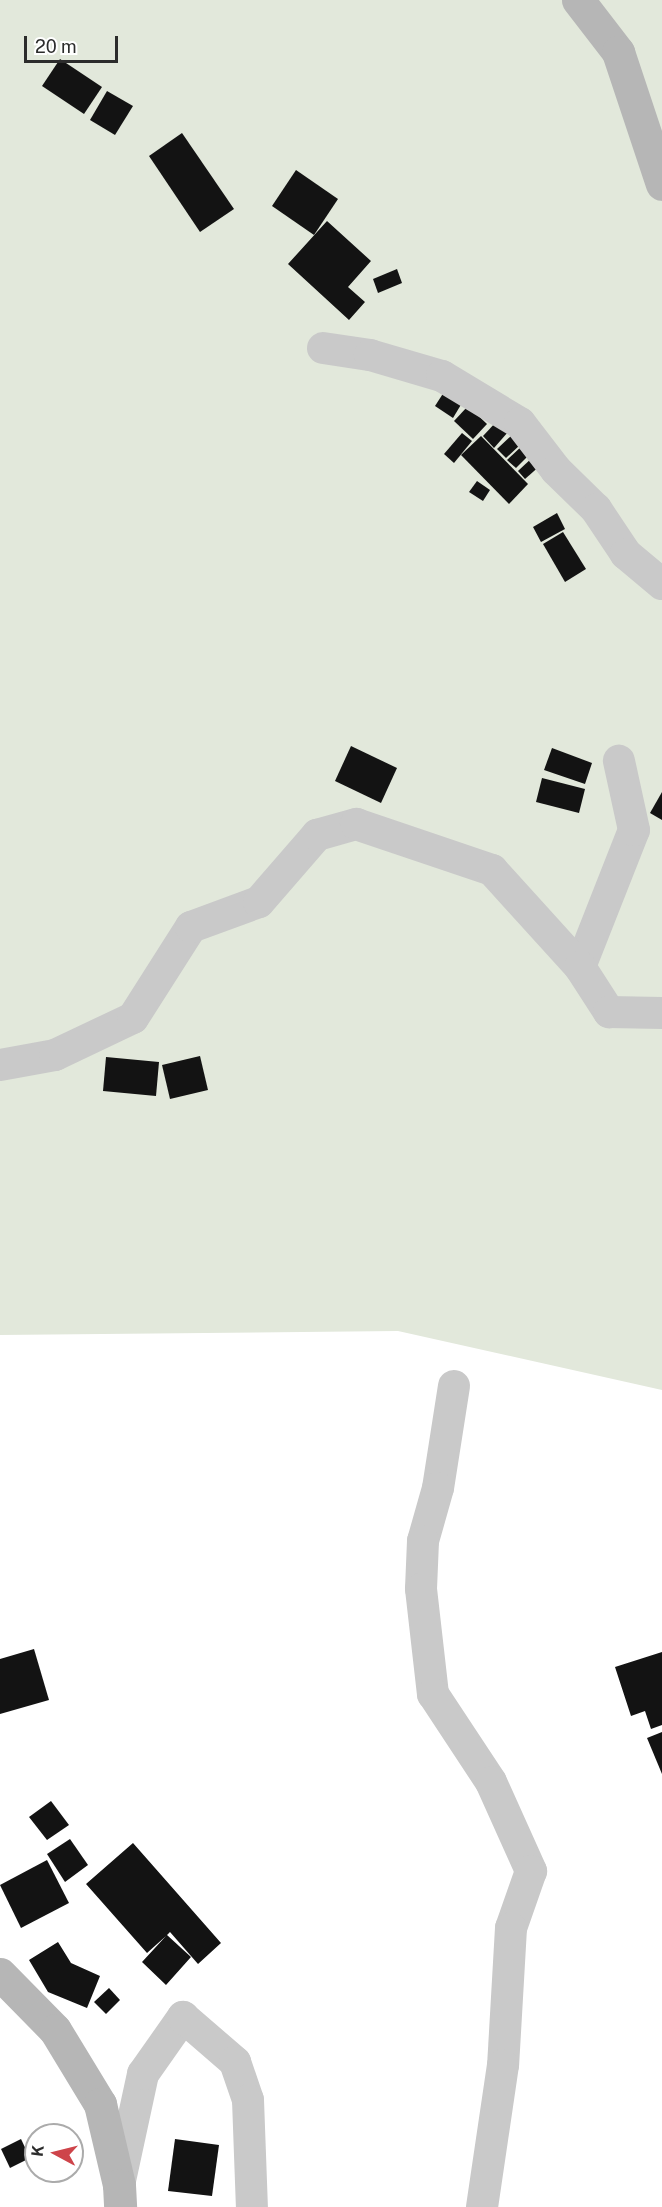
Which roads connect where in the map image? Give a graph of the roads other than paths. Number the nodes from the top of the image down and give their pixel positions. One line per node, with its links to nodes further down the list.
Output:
1 (578, 0): 2 (street)
2 (662, 184)
3 (323, 348): 4 (street)
4 (662, 584)
5 (620, 761): 6 (street)
6 (579, 967): 7 (street); 8 (street)
7 (662, 1013)
8 (0, 1065)
9 (454, 1386): 13 (street)
10 (0, 1974): 11 (street)
11 (120, 2196): 12 (street)
12 (252, 2207)
13 (482, 2207)

